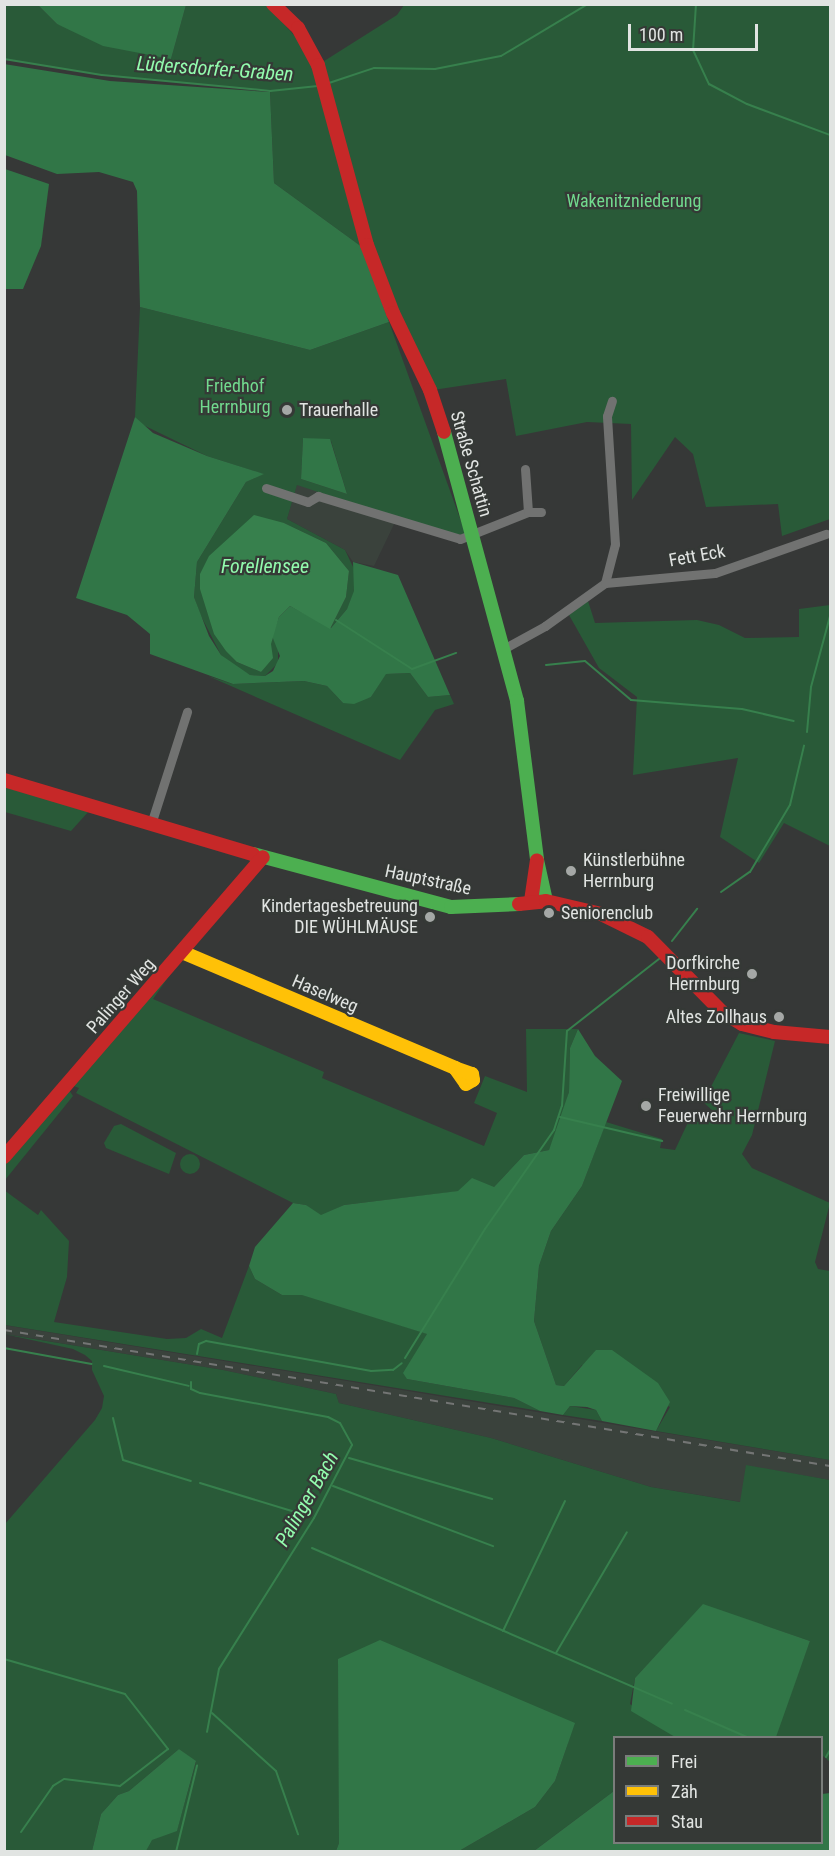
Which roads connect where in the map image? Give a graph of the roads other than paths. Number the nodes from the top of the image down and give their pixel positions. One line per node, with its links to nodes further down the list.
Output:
1 (273, 4): 8 (street, Straße Schattin)
2 (612, 401): 9 (street)
3 (525, 469): 6 (street)
4 (266, 488): 8 (street)
5 (542, 512): 6 (street)
6 (528, 513): 8 (street)
7 (826, 534): 9 (street, Fett Eck)
8 (472, 537): 10 (street, Straße Schattin)
9 (605, 583): 10 (street)
10 (505, 648): 15 (street, Straße Schattin)
11 (187, 712): 13 (street)
12 (4, 780): 13 (street, Hauptstraße)
13 (152, 824): 14 (street, Hauptstraße)
14 (263, 857): 16 (street, Hauptstraße); 18 (street, Palinger Weg)
15 (537, 860): 16 (street, Straße Schattin); 17 (street, Straße Schattin)
16 (531, 901): 17 (street, Hauptstraße)
17 (546, 901): 19 (street, Hauptstraße)
18 (182, 952): 20 (street, Haselweg); 21 (street, Palinger Weg)
19 (831, 1037)
20 (455, 1068)
21 (4, 1158)

